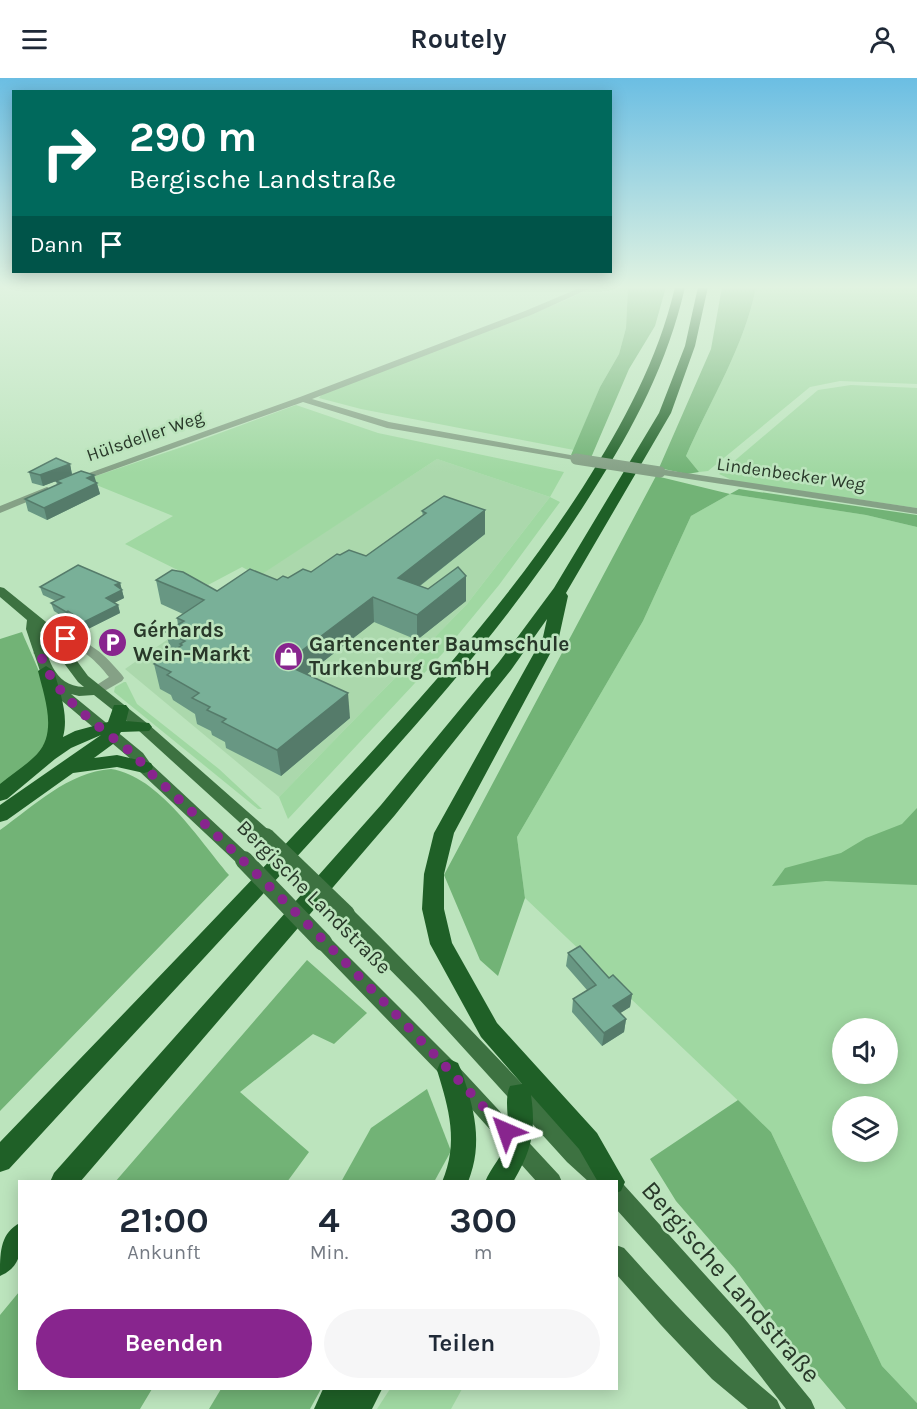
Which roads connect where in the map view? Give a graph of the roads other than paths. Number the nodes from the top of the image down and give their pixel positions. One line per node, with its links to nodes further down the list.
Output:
1 (434, 349): 4 (street, Hülsdeller Weg)
2 (662, 349): 24 (highway)
3 (689, 349): 7 (highway)
4 (303, 399): 5 (street, Hülsdeller Weg); 6 (street, Lindenbecker Weg, bridge)
5 (0, 510)
6 (917, 511)
7 (561, 589): 25 (highway); 30 (highway)
8 (0, 591): 9 (main road, Bergische Landstraße)
9 (33, 620): 10 (main road, Bergische Landstraße); 11 (main road, Bergische Landstraße)
10 (57, 642): 11 (street); 13 (main road, Bergische Landstraße); 13 (street)
11 (40, 653): 12 (main road, Bergische Landstraße)
12 (49, 676): 13 (main road); 14 (main road, Bergische Landstraße); 16 (highway)
13 (96, 690): 14 (main road, Bergische Landstraße)
14 (113, 725): 15 (highway); 16 (highway); 17 (highway); 18 (main road, Bergische Landstraße)
15 (143, 727): 22 (main road, Bergische Landstraße, bridge)
16 (48, 752): 19 (highway)
17 (65, 767): 18 (highway); 20 (highway)
18 (144, 767): 21 (main road, Bergische Landstraße, bridge)
19 (0, 794)
20 (0, 815)
21 (449, 1070): 23 (main road, Bergische Landstraße); 26 (highway)
22 (519, 1094): 23 (highway); 29 (main road, Bergische Landstraße)
23 (520, 1147): 27 (highway); 28 (main road, Bergische Landstraße)
24 (0, 1160)
25 (65, 1180)
26 (456, 1180)
27 (499, 1180)
28 (549, 1180)
29 (605, 1180)
30 (610, 1180)
31 (618, 1193): 42 (main road, Bergische Landstraße)
32 (18, 1234): 34 (highway)
33 (18, 1239): 36 (highway)
34 (0, 1253)
35 (618, 1258): 41 (main road)
36 (0, 1262)
37 (339, 1390): 39 (highway)
38 (366, 1390): 40 (highway)
39 (329, 1409)
40 (355, 1409)
41 (768, 1409)
42 (802, 1409)

